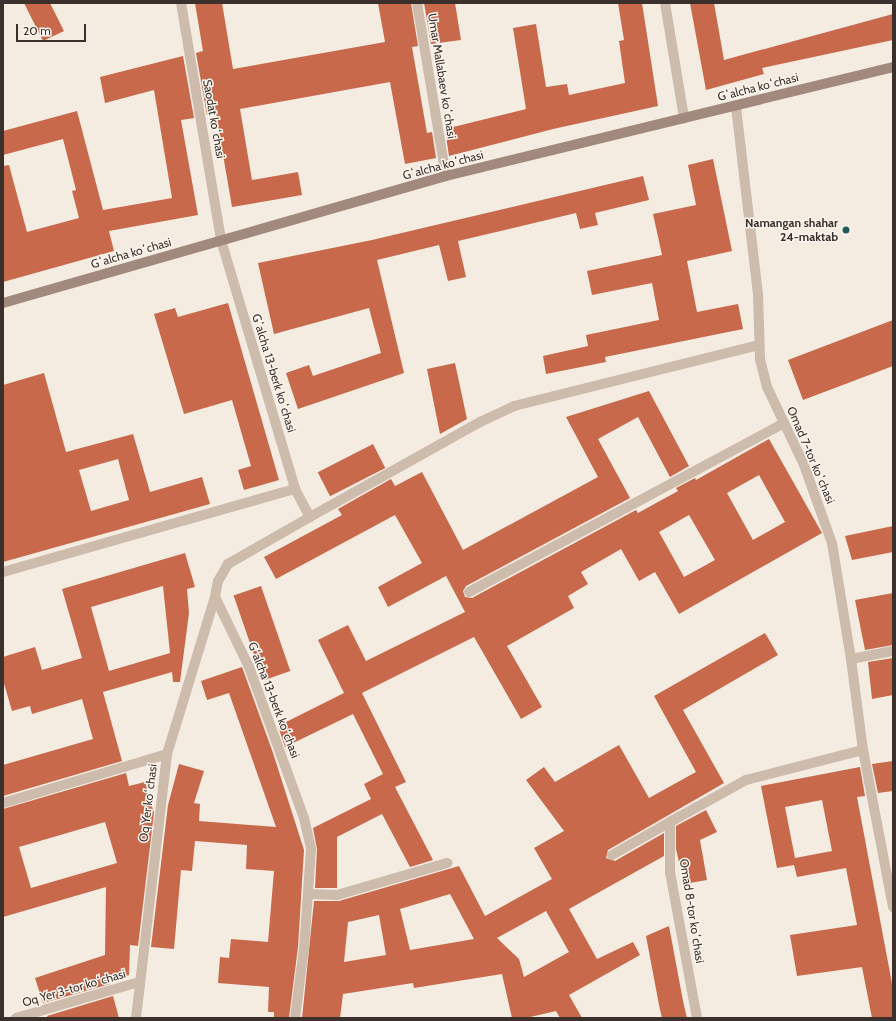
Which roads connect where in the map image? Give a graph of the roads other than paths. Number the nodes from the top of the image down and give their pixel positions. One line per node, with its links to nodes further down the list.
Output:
1 (181, 3): 8 (street, Saodat koʻchasi)
2 (417, 3): 7 (street, Umar Mallabaev koʻchasi)
3 (665, 3): 6 (street)
4 (893, 67): 5 (street, Gʻalcha koʻchasi)
5 (736, 107): 6 (street, Gʻalcha koʻchasi); 10 (street, Omad 7-tor koʻchasi)
6 (684, 118): 7 (street, Gʻalcha koʻchasi)
7 (446, 176): 8 (street, Gʻalcha koʻchasi)
8 (221, 240): 9 (street, Gʻalcha koʻchasi); 12 (street, Gʻalcha 13-berk koʻchasi)
9 (3, 303)
10 (758, 345): 11 (street, Omad 7-tor koʻchasi); 13 (street)
11 (784, 422): 15 (street); 18 (street, Omad 7-tor koʻchasi)
12 (295, 489): 13 (street, Gʻalcha 13-berk koʻchasi); 14 (street)
13 (310, 517): 16 (street)
14 (3, 572)
15 (469, 592)
16 (215, 597): 20 (street, Oq Yer koʻchasi); 25 (street, Gʻalcha 13-berk koʻchasi)
17 (893, 651): 18 (street)
18 (851, 659): 19 (street, Omad 7-tor koʻchasi)
19 (862, 750): 22 (street); 26 (street, Omad 7-tor koʻchasi)
20 (167, 754): 21 (street); 27 (street, Oq Yer koʻchasi)
21 (3, 803)
22 (670, 822): 23 (street); 31 (street, Omad 8-tor koʻchasi)
23 (612, 855)
24 (447, 863): 25 (street)
25 (309, 894): 30 (street, Gʻalcha 13-berk koʻchasi)
26 (893, 907)
27 (139, 982): 28 (street, Oq Yer 3-tor koʻchasi); 29 (street, Oq Yer koʻchasi)
28 (16, 1018)
29 (136, 1018)
30 (296, 1018)
31 (697, 1018)

